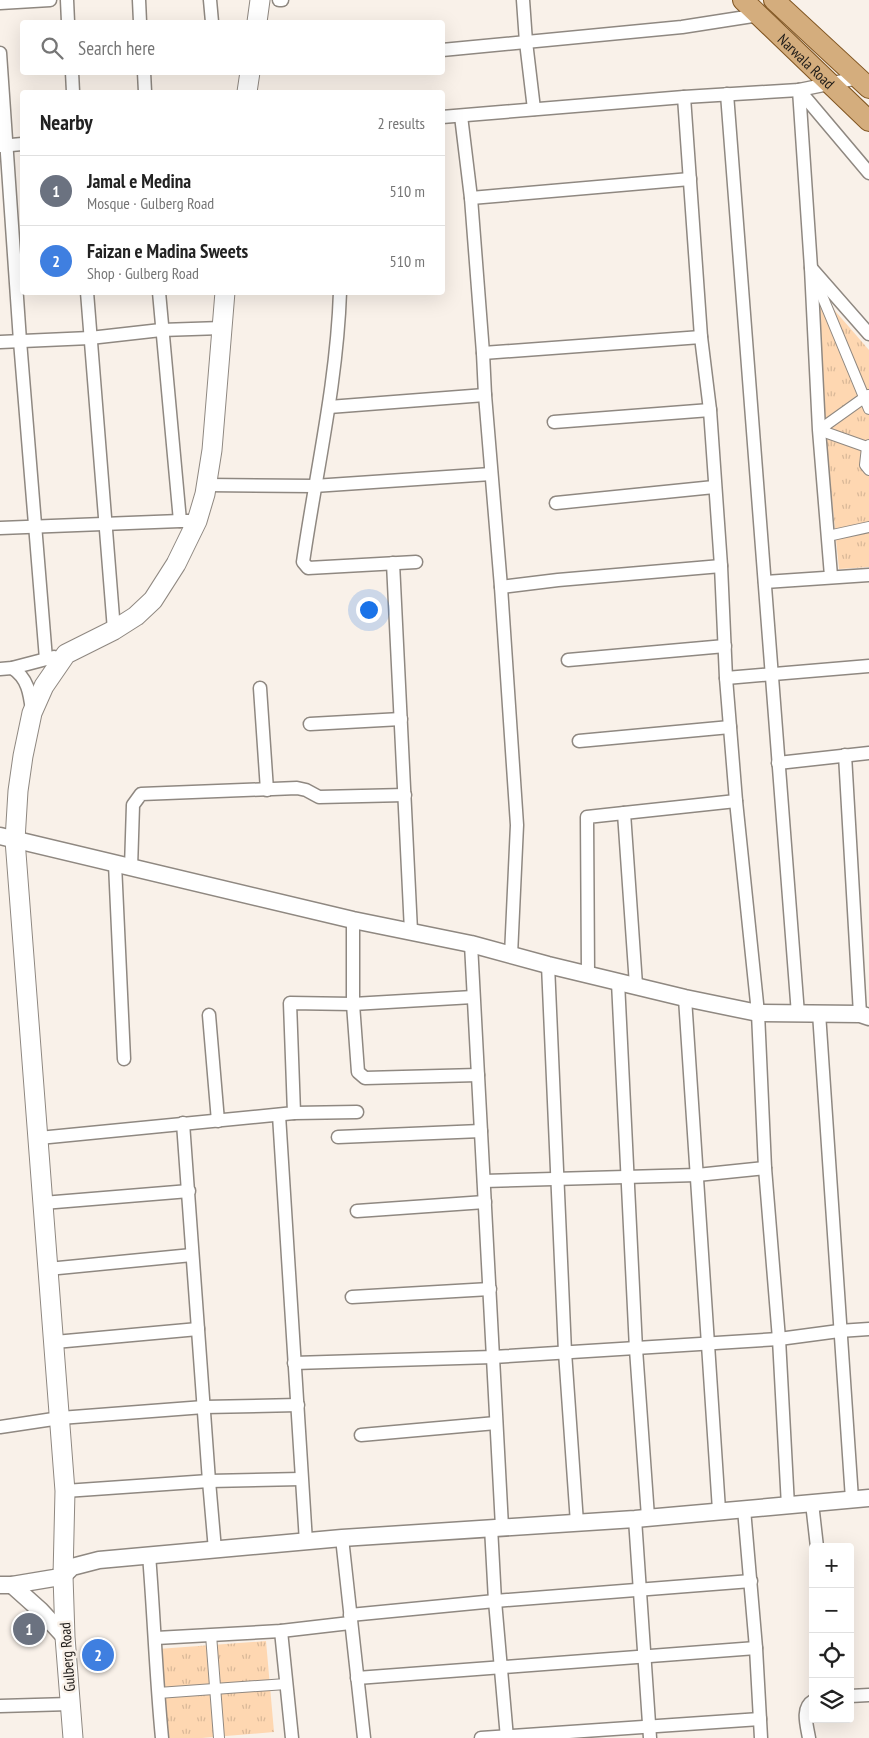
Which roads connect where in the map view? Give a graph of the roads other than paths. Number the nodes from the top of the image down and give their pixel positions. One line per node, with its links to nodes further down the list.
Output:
1 (50, 0): 9 (street)
2 (67, 0): 11 (street)
3 (139, 0): 12 (street)
4 (210, 0): 13 (street)
5 (260, 0): 14 (main road)
6 (523, 0): 15 (street)
7 (743, 0): 10 (main road, Narwala Road)
8 (774, 0): 21 (main road, Narwala Road)
9 (0, 3)
10 (759, 15): 15 (street); 22 (main road, Narwala Road)
11 (68, 20)
12 (140, 20)
13 (212, 20)
14 (257, 20)
15 (526, 42): 16 (street); 29 (street)
16 (445, 50)
17 (0, 53): 34 (street)
18 (72, 75): 23 (street)
19 (144, 75): 24 (street)
20 (250, 75): 25 (main road)
21 (863, 83): 22 (street)
22 (832, 84): 26 (street); 32 (main road, Narwala Road)
23 (73, 90)
24 (145, 90)
25 (247, 90)
26 (799, 90): 27 (street); 35 (street); 38 (street)
27 (727, 94): 28 (street); 76 (street)
28 (684, 97): 29 (street); 36 (street)
29 (534, 110): 30 (street)
30 (461, 116): 31 (street); 37 (street)
31 (445, 117)
32 (869, 121)
33 (20, 144): 34 (street)
34 (3, 146): 48 (street)
35 (869, 173)
36 (690, 179): 37 (street); 46 (street)
37 (471, 198): 50 (street)
38 (811, 268): 45 (street); 52 (street); 57 (street)
39 (87, 295): 47 (street)
40 (159, 295): 44 (street)
41 (225, 295): 43 (main road)
42 (340, 295): 53 (street)
43 (222, 328): 44 (street); 61 (main road)
44 (161, 330): 47 (street); 65 (street)
45 (869, 334)
46 (701, 337): 50 (street); 55 (street)
47 (90, 338): 48 (street); 66 (street)
48 (20, 340): 49 (street); 67 (street)
49 (0, 342)
50 (483, 354): 51 (street)
51 (485, 395): 53 (street); 60 (street)
52 (866, 396): 54 (street); 57 (street)
53 (329, 407): 62 (street)
54 (869, 409)
55 (710, 410): 56 (street); 63 (street)
56 (554, 422)
57 (819, 430): 58 (street); 70 (street)
58 (868, 446): 59 (street)
59 (869, 470)
60 (491, 474): 62 (street); 77 (street)
61 (206, 485): 62 (street); 65 (main road)
62 (314, 486): 71 (street)
63 (714, 487): 64 (street); 73 (street)
64 (556, 503)
65 (189, 521): 66 (street); 78 (main road)
66 (106, 523): 67 (street); 78 (street)
67 (35, 526): 69 (street); 81 (street)
68 (869, 527): 70 (street)
69 (0, 528)
70 (828, 536): 75 (street)
71 (393, 562): 72 (street); 89 (street)
72 (416, 562)
73 (721, 566): 77 (street); 79 (street)
74 (869, 574): 75 (street)
75 (831, 576): 76 (street)
76 (765, 582): 85 (street)
77 (501, 587): 106 (street)
78 (114, 630): 80 (main road)
79 (725, 646): 82 (street); 86 (street)
80 (66, 654): 81 (street); 88 (main road, Gulberg Road)
81 (46, 659): 84 (street)
82 (568, 660)
83 (869, 666): 85 (street)
84 (6, 669): 88 (street)
85 (772, 675): 86 (street); 95 (street)
86 (726, 678): 91 (street)
87 (260, 688): 96 (street)
88 (32, 713): 100 (main road, Gulberg Road)
89 (401, 719): 90 (street); 97 (street)
90 (310, 724)
91 (730, 727): 92 (street); 98 (street)
92 (579, 741)
93 (869, 753): 94 (street)
94 (845, 755): 95 (street); 118 (street)
95 (778, 763): 116 (street)
96 (267, 790): 97 (street); 102 (street)
97 (404, 795): 104 (street)
98 (736, 801): 99 (street); 114 (street)
99 (624, 813): 108 (street); 110 (street)
100 (8, 838): 101 (street); 128 (main road, Gulberg Road)
101 (115, 864): 102 (street); 119 (street)
102 (132, 868): 103 (street)
103 (353, 920): 104 (street); 113 (street)
104 (411, 931): 105 (street)
105 (471, 944): 106 (street); 111 (street)
106 (511, 955): 107 (street)
107 (548, 965): 108 (street); 132 (street)
108 (588, 974): 109 (street)
109 (618, 982): 110 (street); 131 (street)
110 (636, 985): 112 (street)
111 (473, 997): 113 (street); 120 (street)
112 (686, 998): 114 (street); 130 (street)
113 (353, 1004): 120 (street); 122 (street)
114 (758, 1013): 116 (street); 129 (street)
115 (819, 1013): 116 (street); 118 (street); 144 (street)
116 (798, 1014)
117 (209, 1015): 124 (street)
118 (865, 1015)
119 (124, 1059)
120 (478, 1075): 126 (street)
121 (357, 1112): 122 (street)
122 (294, 1113): 123 (street)
123 (279, 1115): 124 (street); 151 (street)
124 (218, 1120): 125 (street)
125 (183, 1124): 128 (street); 134 (street)
126 (481, 1131): 127 (street); 133 (street)
127 (338, 1137)
128 (39, 1138): 136 (main road, Gulberg Road)
129 (765, 1168): 130 (street); 145 (street)
130 (697, 1176): 131 (street); 147 (street)
131 (627, 1178): 132 (street); 148 (street)
132 (557, 1179): 133 (street); 149 (street)
133 (484, 1182): 135 (street)
134 (189, 1191): 136 (street); 138 (street)
135 (485, 1202): 137 (street); 140 (street)
136 (43, 1203): 139 (main road, Gulberg Road)
137 (357, 1212)
138 (192, 1255): 139 (street); 142 (street)
139 (48, 1269): 146 (main road, Gulberg Road)
140 (490, 1289): 141 (street); 150 (street)
141 (352, 1296)
142 (198, 1329): 146 (street); 153 (street)
143 (869, 1329): 144 (street)
144 (839, 1331): 145 (street); 162 (street)
145 (779, 1339): 147 (street); 164 (street)
146 (55, 1342): 154 (main road, Gulberg Road)
147 (708, 1343): 148 (street); 166 (street)
148 (636, 1349): 149 (street); 167 (street)
149 (565, 1352): 150 (street); 168 (street)
150 (493, 1357): 151 (street); 155 (street)
151 (294, 1363): 152 (street)
152 (298, 1406): 153 (street); 158 (street)
153 (204, 1407): 154 (street); 159 (street)
154 (60, 1418): 156 (street); 160 (main road, Gulberg Road)
155 (496, 1423): 157 (street); 169 (street)
156 (0, 1427)
157 (360, 1435)
158 (302, 1478): 159 (street); 171 (street)
159 (209, 1481): 160 (street); 173 (street)
160 (65, 1490): 175 (main road, Gulberg Road)
161 (869, 1498): 162 (street)
162 (852, 1499): 163 (street)
163 (812, 1503): 164 (street); 172 (street)
164 (788, 1506): 165 (street)
165 (744, 1509): 166 (street); 176 (street)
166 (718, 1510): 167 (street)
167 (641, 1518): 168 (street); 178 (street)
168 (577, 1523): 169 (street)
169 (496, 1527): 170 (street); 179 (street)
170 (342, 1538): 171 (street); 180 (street)
171 (306, 1542): 173 (street)
172 (817, 1543)
173 (215, 1550): 174 (street)
174 (149, 1556): 175 (street); 184 (street)
175 (62, 1576): 177 (street); 183 (main road, Gulberg Road)
176 (751, 1582): 178 (street); 185 (street)
177 (6, 1585): 183 (street)
178 (640, 1590): 179 (street); 186 (street)
179 (495, 1601): 180 (street); 187 (street)
180 (350, 1619): 181 (street); 188 (street)
181 (281, 1631): 182 (street); 189 (street)
182 (211, 1635): 184 (street); 190 (street)
183 (65, 1637): 195 (main road, Gulberg Road)
184 (156, 1638): 191 (street)
185 (756, 1648): 186 (street); 197 (street)
186 (644, 1656): 187 (street); 198 (street)
187 (502, 1666): 188 (street); 199 (street)
188 (357, 1678): 204 (street)
189 (286, 1684): 190 (street); 203 (street)
190 (215, 1689): 191 (street); 202 (street)
191 (158, 1693): 201 (street)
192 (869, 1695): 193 (street)
193 (854, 1696)
194 (809, 1703): 207 (street)
195 (70, 1704): 196 (street); 200 (main road, Gulberg Road)
196 (0, 1706)
197 (760, 1720): 198 (street); 206 (street)
198 (649, 1733): 199 (street)
199 (507, 1737): 205 (street)
200 (73, 1738)
201 (162, 1738)
202 (219, 1738)
203 (292, 1738)
204 (364, 1738)
205 (481, 1738)
206 (761, 1738)
207 (809, 1738)

